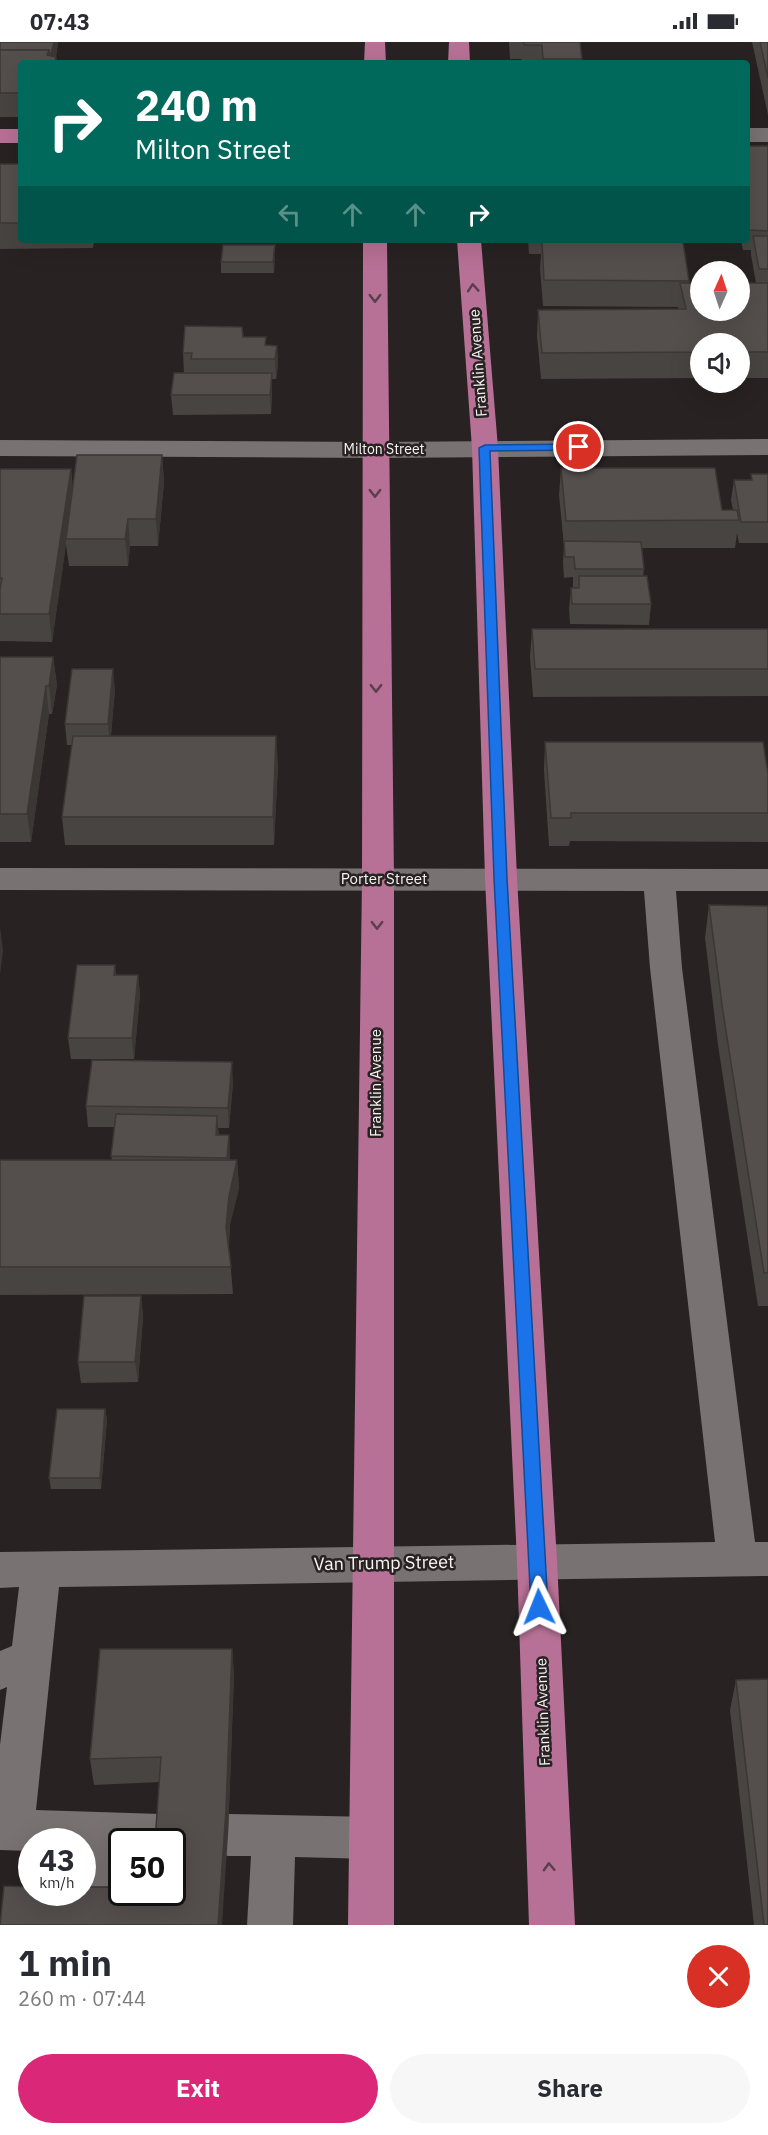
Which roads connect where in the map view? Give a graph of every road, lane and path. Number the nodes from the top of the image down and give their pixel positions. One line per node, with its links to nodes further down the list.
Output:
1 (375, 42): 3 (main road)
2 (459, 42): 4 (main road)
3 (375, 60)
4 (459, 60)
5 (750, 135): 6 (street)
6 (768, 135)
7 (0, 136): 8 (main road)
8 (18, 136)
9 (375, 243): 14 (main road, Franklin Avenue, one-way to 14)
10 (469, 243): 13 (main road, Franklin Avenue, one-way to 10)
11 (768, 447): 13 (street, Milton Street)
12 (0, 448): 14 (street, Milton Street)
13 (485, 448): 14 (street, Milton Street); 15 (main road, Franklin Avenue)
14 (375, 450): 17 (main road, Franklin Avenue, one-way to 17)
15 (501, 878): 17 (street, Porter Street); 18 (street, Porter Street); 21 (main road, Franklin Avenue)
16 (0, 879): 17 (street, Porter Street)
17 (378, 879): 22 (main road, Franklin Avenue, one-way to 22)
18 (659, 879): 19 (street, Porter Street); 20 (street)
19 (768, 880)
20 (753, 1559): 21 (street, Van Trump Street)
21 (537, 1561): 22 (street, Van Trump Street); 35 (main road, Franklin Avenue, one-way to 21)
22 (374, 1563): 23 (street, Van Trump Street); 30 (main road, Franklin Avenue)
23 (41, 1569): 24 (street, Van Trump Street); 25 (street)
24 (0, 1570)
25 (15, 1664): 26 (street)
26 (6, 1830): 27 (street)
27 (108, 1835)
28 (228, 1835): 29 (street)
29 (274, 1836): 30 (street); 33 (street)
30 (372, 1838): 34 (main road, Franklin Avenue)
31 (108, 1895): 32 (street)
32 (107, 1910)
33 (270, 1925)
34 (371, 1925)
35 (552, 1925)

